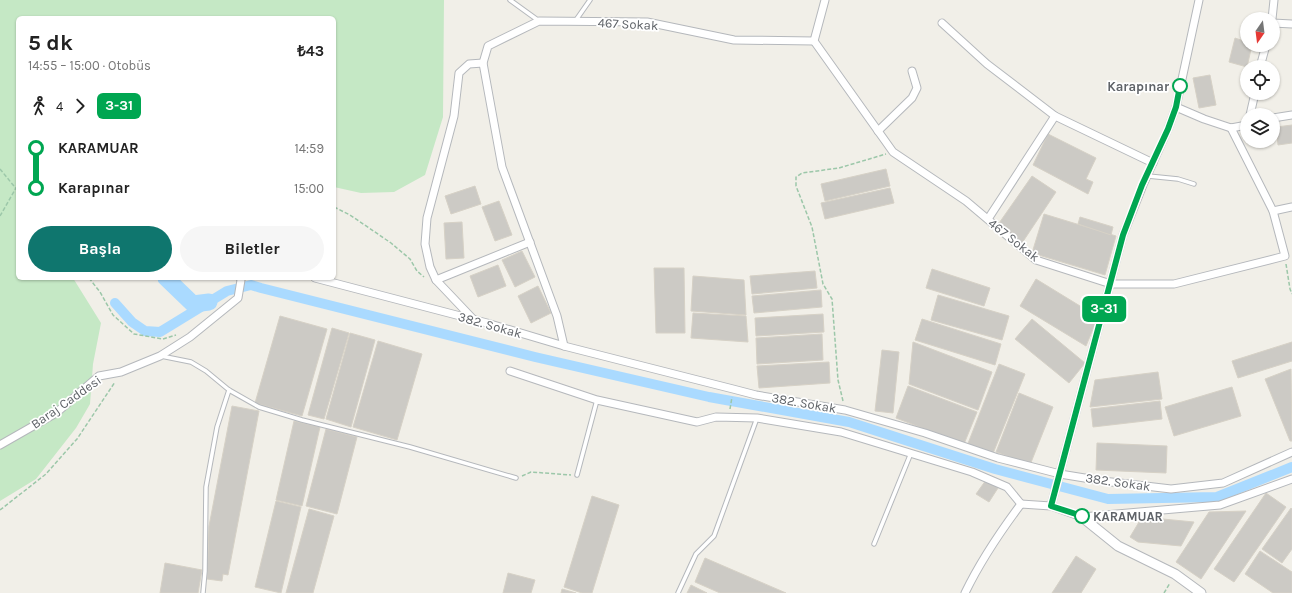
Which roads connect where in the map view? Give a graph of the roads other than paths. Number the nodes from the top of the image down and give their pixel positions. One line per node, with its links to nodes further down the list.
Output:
1 (510, 0): 7 (lane)
2 (590, 0): 8 (lane)
3 (825, 0): 12 (street)
4 (1199, 0): 15 (street)
5 (1274, 0): 6 (street)
6 (1273, 12)
7 (539, 21): 8 (street, 467 Sokak); 13 (street, 467 Sokak)
8 (575, 21): 12 (street, 467 Sokak)
9 (942, 23): 17 (street)
10 (1280, 23): 11 (street)
11 (1292, 24)
12 (814, 41): 21 (street, 467 Sokak)
13 (483, 63): 28 (street); 31 (street)
14 (912, 71): 21 (street)
15 (1176, 107): 20 (street); 22 (street)
16 (1292, 115): 18 (street)
17 (1055, 116): 22 (street); 27 (street)
18 (1280, 117)
19 (1240, 126): 20 (street)
20 (1232, 128): 26 (street)
21 (878, 131): 27 (street, 467 Sokak)
22 (1153, 163): 23 (street)
23 (1146, 176): 24 (lane); 32 (street)
24 (1194, 184)
25 (1292, 207): 26 (street)
26 (1272, 211): 32 (street, 467 Sokak)
27 (988, 220): 32 (street, 467 Sokak)
28 (530, 242): 31 (street); 34 (street)
29 (241, 280): 35 (street, Baraj Caddesi)
30 (323, 280): 33 (street, 382. Sokak)
31 (436, 280): 33 (street)
32 (1111, 284): 43 (street)
33 (475, 320): 34 (street, 382. Sokak)
34 (564, 346): 43 (street, 382. Sokak)
35 (160, 356): 37 (lane); 40 (street, Baraj Caddesi)
36 (510, 372): 38 (street)
37 (229, 390): 45 (lane); 51 (lane)
38 (597, 400): 39 (street); 44 (lane)
39 (757, 418): 42 (street); 52 (lane)
40 (0, 445)
41 (1292, 452): 43 (street, 382. Sokak)
42 (912, 453): 47 (street); 50 (lane)
43 (1060, 474): 48 (street)
44 (577, 475)
45 (516, 478)
46 (1292, 479): 49 (street)
47 (1020, 504): 48 (street); 53 (street)
48 (1051, 506): 49 (street)
49 (1082, 517): 54 (street)
50 (874, 544)
51 (203, 593)
52 (678, 593)
53 (965, 593)
54 (1202, 593)

